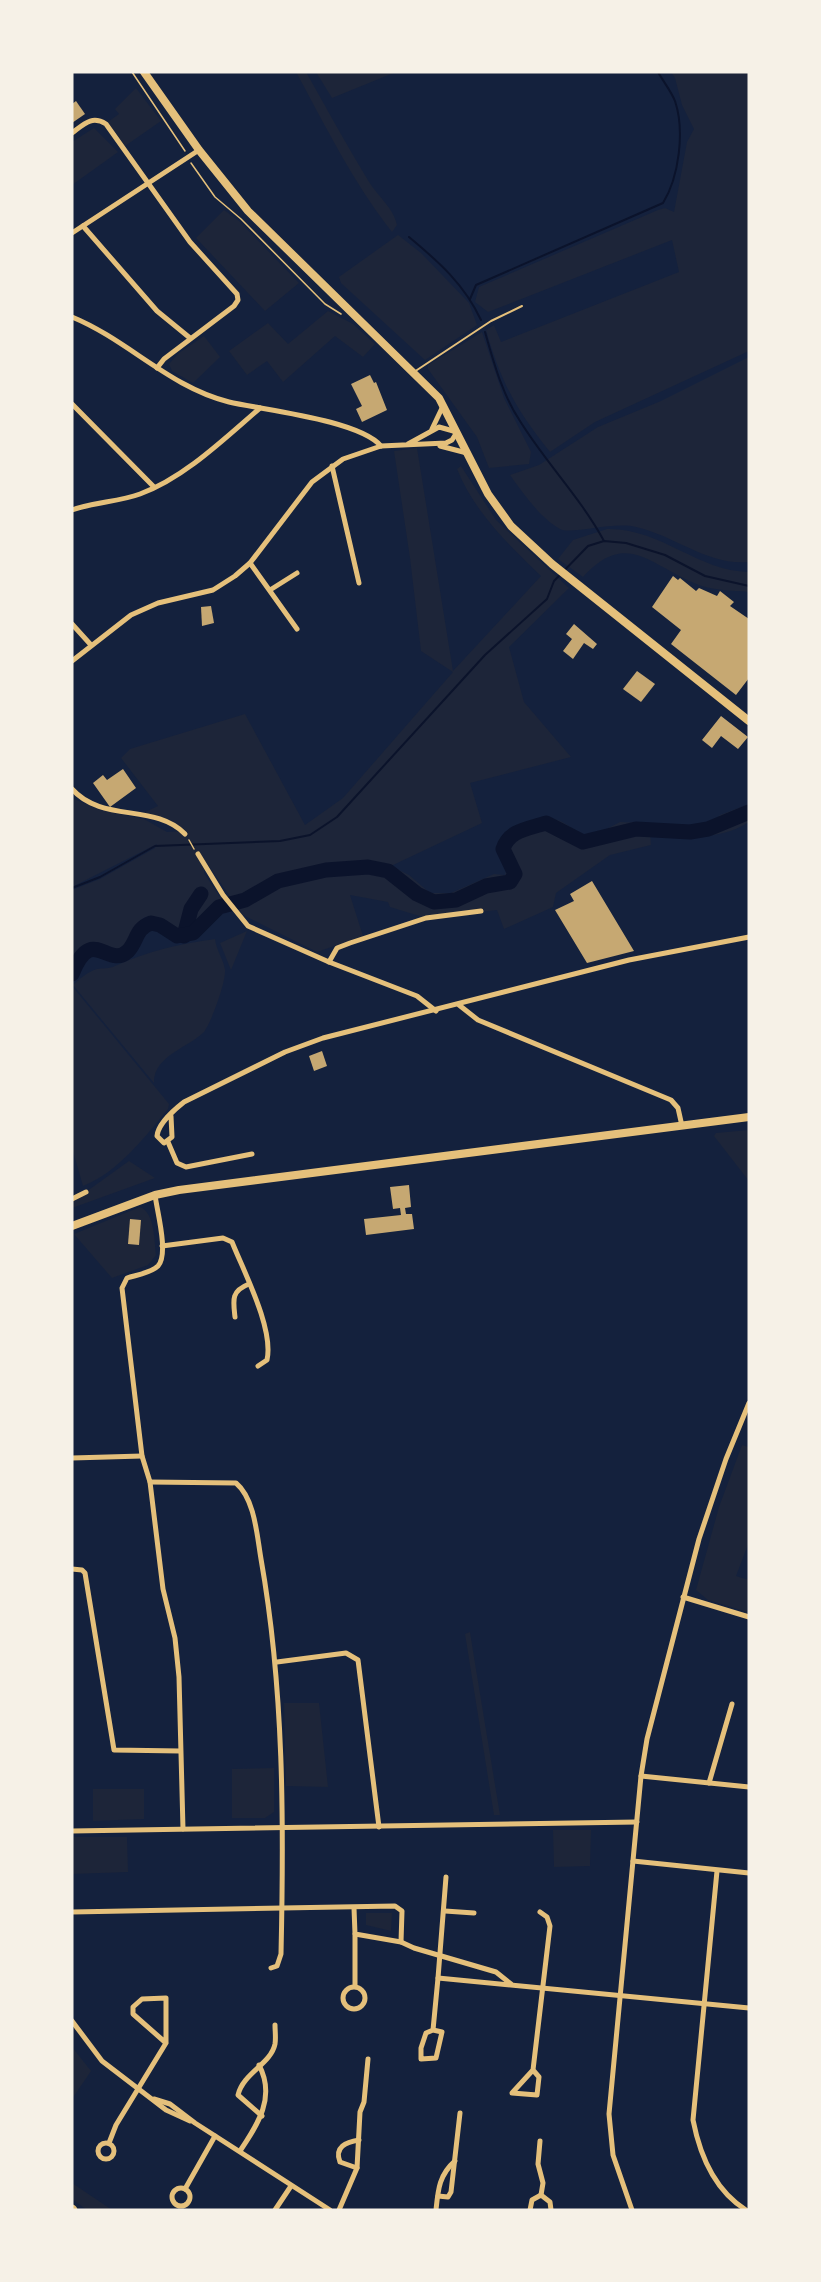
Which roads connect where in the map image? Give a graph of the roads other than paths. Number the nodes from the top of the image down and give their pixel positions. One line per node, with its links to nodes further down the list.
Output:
1 (144, 72): 3 (main road)
2 (72, 133): 4 (street)
3 (199, 150): 4 (street); 11 (main road)
4 (148, 184): 5 (street); 9 (street)
5 (83, 226): 6 (street); 9 (street)
6 (72, 233)
7 (522, 306): 11 (lane)
8 (72, 317): 10 (street)
9 (190, 338): 10 (street)
10 (157, 368): 14 (street)
11 (414, 372): 13 (main road)
12 (72, 404): 22 (street)
13 (443, 406): 15 (street); 16 (main road)
14 (260, 408): 19 (street); 22 (street)
15 (432, 430): 16 (street); 17 (street)
16 (457, 432): 18 (street); 20 (main road)
17 (408, 444): 18 (street); 19 (street)
18 (435, 444): 20 (street)
19 (381, 446): 21 (street)
20 (467, 453): 32 (main road)
21 (332, 466): 24 (street); 26 (street)
22 (154, 487): 23 (street)
23 (72, 510)
24 (250, 563): 27 (street); 30 (street)
25 (297, 573): 27 (street)
26 (360, 583)
27 (270, 590): 29 (street)
28 (72, 624): 30 (street)
29 (297, 629)
30 (91, 645): 31 (street)
31 (72, 661)
32 (749, 721)
33 (72, 789): 34 (street)
34 (185, 834)
35 (198, 854): 38 (street)
36 (481, 911): 38 (street)
37 (749, 937): 39 (street)
38 (329, 962): 40 (street)
39 (459, 1005): 40 (street); 43 (street)
40 (436, 1011): 41 (street)
41 (171, 1116): 44 (street); 44 (street)
42 (749, 1117): 43 (main road)
43 (682, 1126): 47 (main road)
44 (168, 1142): 45 (street)
45 (252, 1154)
46 (86, 1192): 48 (street)
47 (155, 1195): 49 (main road); 50 (street)
48 (72, 1199)
49 (72, 1226)
50 (162, 1246): 51 (street); 55 (street)
51 (249, 1284): 52 (street); 53 (street)
52 (235, 1317)
53 (258, 1366)
54 (749, 1403): 59 (street)
55 (142, 1456): 56 (street); 57 (street)
56 (72, 1458)
57 (150, 1482): 61 (street); 63 (street)
58 (72, 1569): 63 (street)
59 (683, 1597): 60 (street); 64 (street)
60 (749, 1617)
61 (277, 1662): 68 (street); 69 (street)
62 (732, 1704): 65 (street)
63 (180, 1751): 70 (street)
64 (641, 1776): 65 (street); 67 (street)
65 (709, 1783): 66 (street)
66 (749, 1787)
67 (637, 1822): 69 (street); 72 (street)
68 (282, 1827): 69 (street); 70 (street); 76 (street)
69 (379, 1827)
70 (183, 1828): 71 (street)
71 (72, 1831)
72 (633, 1861): 73 (street); 90 (street)
73 (717, 1871): 74 (street); 91 (street)
74 (749, 1873)
75 (446, 1877): 78 (street)
76 (282, 1907): 77 (street); 79 (street); 85 (street)
77 (354, 1908): 82 (street); 83 (street)
78 (445, 1911): 81 (street); 84 (street)
79 (72, 1912)
80 (540, 1912): 89 (street)
81 (474, 1914)
82 (355, 1934): 83 (street); 88 (street)
83 (401, 1942): 84 (street)
84 (441, 1957): 86 (street); 87 (street)
85 (271, 1968)
86 (438, 1978): 87 (street); 95 (street)
87 (512, 1985): 89 (street)
88 (355, 1986): 88 (street)
89 (543, 1988): 90 (street); 99 (street)
90 (619, 1995): 91 (street); 120 (street)
91 (702, 2005): 92 (street); 121 (street)
92 (749, 2008)
93 (72, 2021): 100 (street)
94 (275, 2025): 98 (street)
95 (433, 2030): 95 (street)
96 (166, 2043): 96 (street); 100 (street)
97 (368, 2059): 104 (street)
98 (259, 2065): 102 (street); 102 (street)
99 (533, 2070): 99 (street)
100 (138, 2088): 103 (street); 106 (street)
101 (460, 2113): 108 (street)
102 (262, 2116): 107 (street)
103 (216, 2136): 107 (street); 111 (street)
104 (359, 2140): 109 (street); 109 (street)
105 (540, 2141): 113 (street)
106 (109, 2143)
107 (240, 2151): 110 (street)
108 (455, 2161): 112 (street); 112 (street)
109 (357, 2169): 116 (street)
110 (291, 2186): 114 (street); 115 (street)
111 (185, 2189)
112 (438, 2196): 117 (street)
113 (541, 2196): 118 (street); 119 (street)
114 (275, 2210)
115 (330, 2210)
116 (339, 2210)
117 (436, 2210)
118 (530, 2210)
119 (551, 2210)
120 (632, 2210)
121 (746, 2210)

